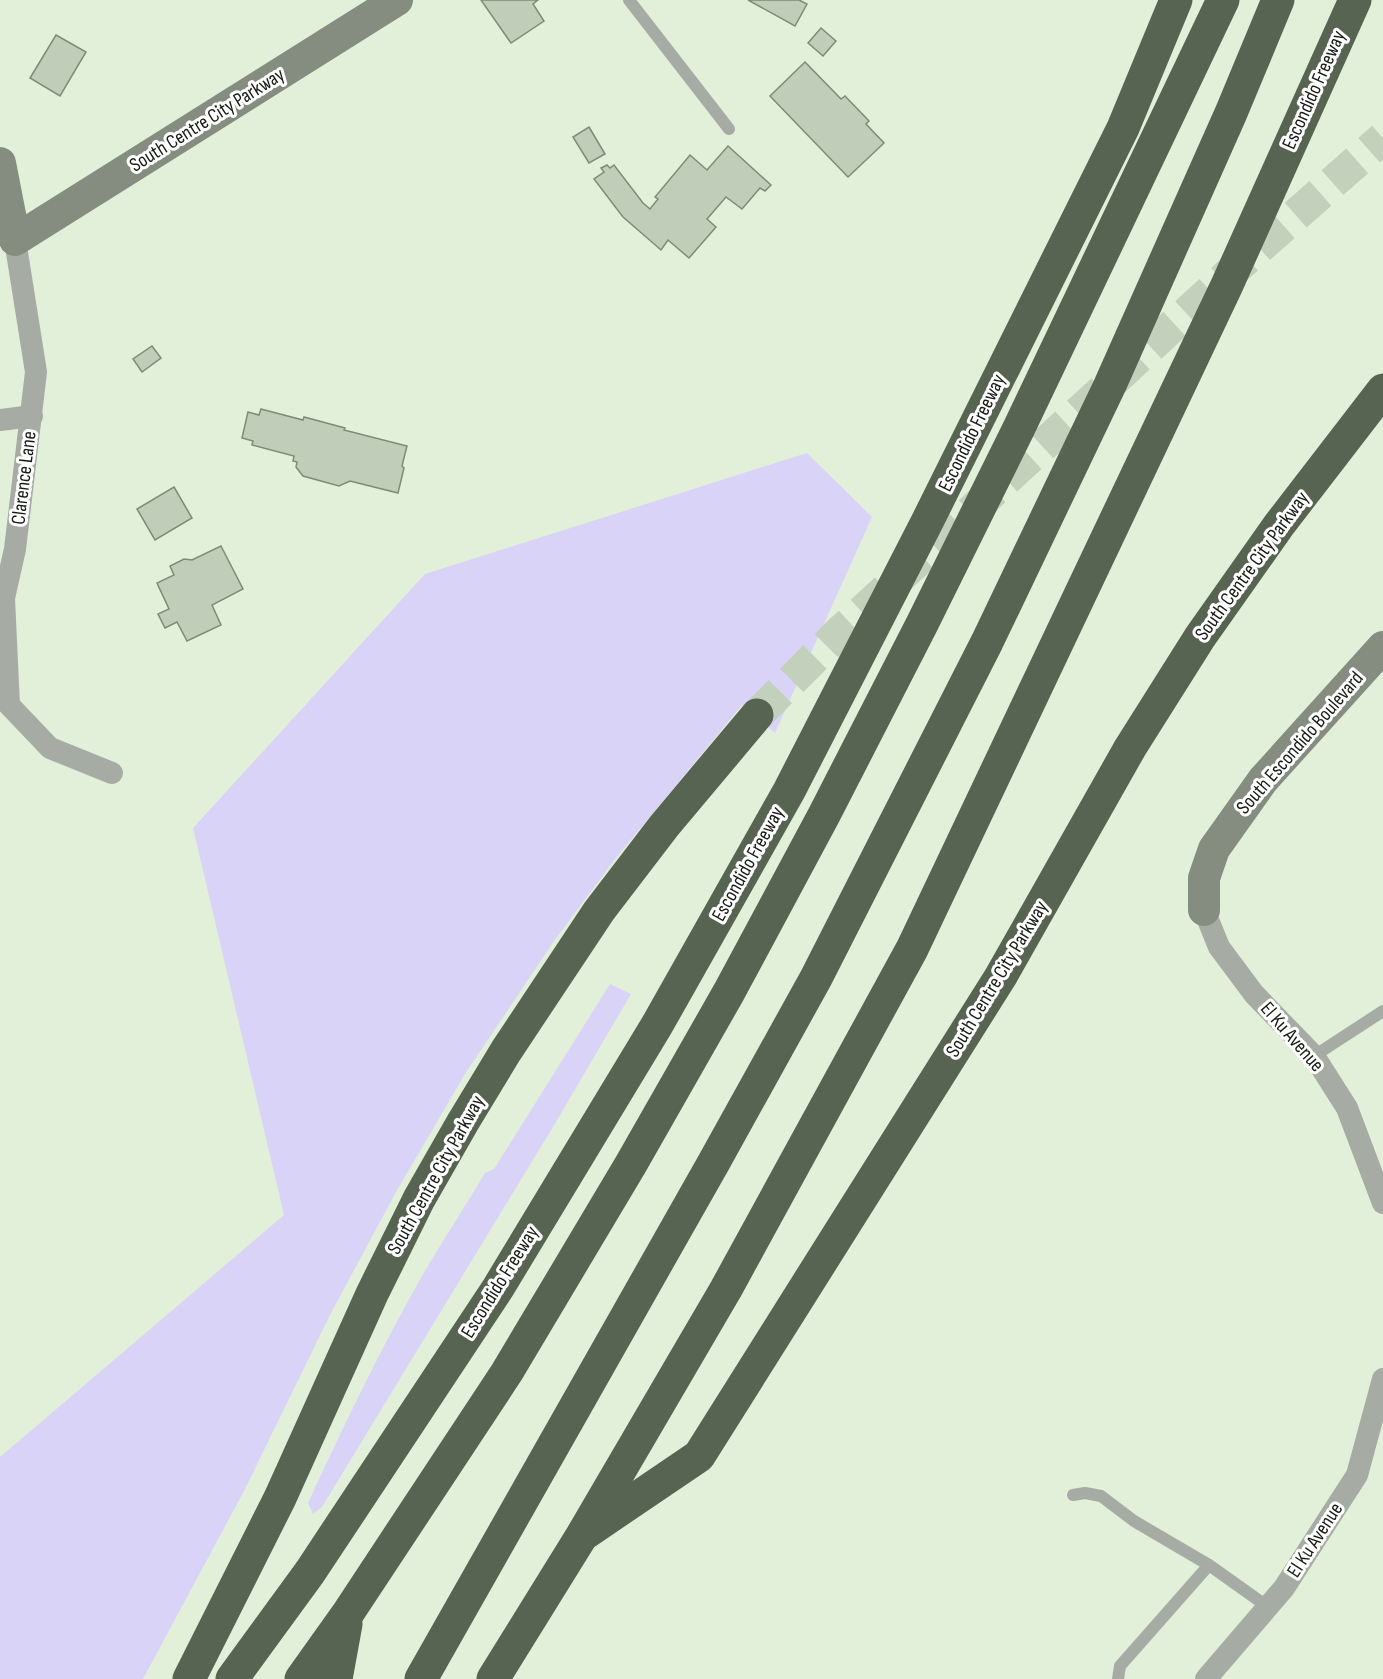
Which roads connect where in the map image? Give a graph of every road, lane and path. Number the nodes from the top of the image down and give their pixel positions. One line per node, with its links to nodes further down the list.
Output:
1 (397, 0): 9 (street, South Centre City Parkway)
2 (629, 0): 7 (lane)
3 (1176, 0): 28 (highway, Escondido Freeway)
4 (1224, 0): 26 (highway)
5 (1278, 0): 21 (highway)
6 (1355, 0): 23 (highway, Escondido Freeway)
7 (729, 129)
8 (0, 163): 9 (street, Clarence Lane)
9 (15, 240): 11 (street, Clarence Lane)
10 (1383, 390): 23 (highway, South Centre City Parkway)
11 (32, 416): 12 (street); 15 (street, Clarence Lane)
12 (0, 420)
13 (1383, 647): 16 (street, South Escondido Boulevard)
14 (757, 715): 27 (highway, South Centre City Parkway)
15 (112, 773)
16 (1203, 910): 18 (street, El Ku Avenue)
17 (1383, 1011): 18 (lane)
18 (1314, 1056): 19 (street, El Ku Avenue)
19 (1383, 1203)
20 (1383, 1379): 25 (street, El Ku Avenue)
21 (548, 1454): 31 (highway); 32 (highway)
22 (1073, 1495): 24 (lane)
23 (581, 1537): 33 (highway, Escondido Freeway)
24 (1209, 1565): 25 (lane); 34 (lane)
25 (1268, 1607): 35 (street, El Ku Avenue)
26 (348, 1613): 29 (highway); 30 (highway)
27 (189, 1679)
28 (232, 1679)
29 (301, 1679)
30 (336, 1679)
31 (396, 1679)
32 (421, 1679)
33 (493, 1679)
34 (1118, 1679)
35 (1206, 1679)

